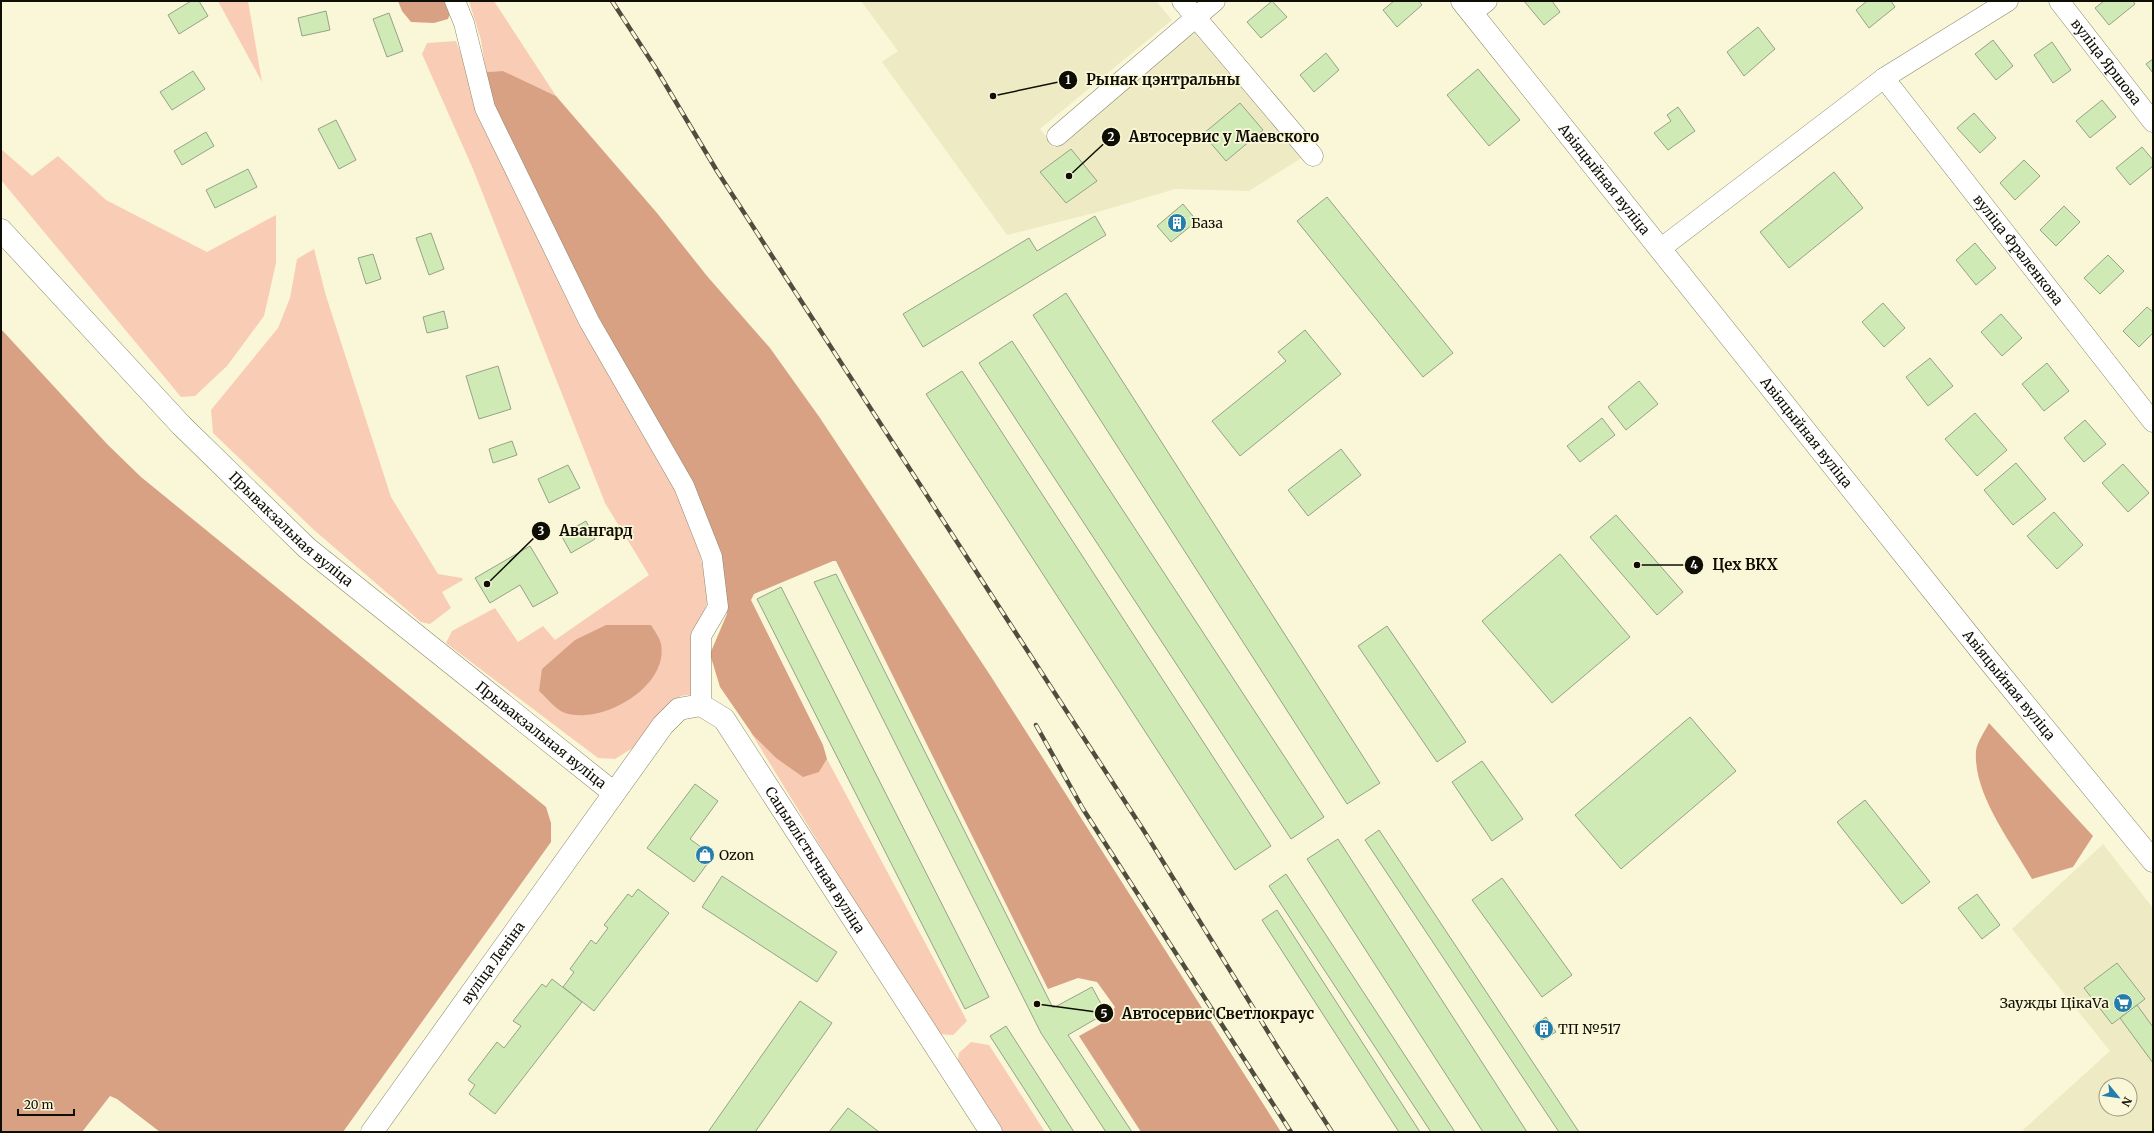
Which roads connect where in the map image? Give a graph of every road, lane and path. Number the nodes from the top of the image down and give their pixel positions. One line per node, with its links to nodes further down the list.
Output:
1 (455, 1): 15 (street)
2 (1182, 1): 7 (street)
3 (1215, 1): 7 (street)
4 (2008, 1): 8 (street)
5 (2059, 1): 9 (street, вуліца Яршова)
6 (1474, 5): 13 (street, Авіяцыйная вуліца)
7 (1195, 16): 10 (street); 11 (street)
8 (1884, 78): 13 (street); 14 (street, вуліца Фраленкова)
9 (2153, 122)
10 (1056, 136)
11 (1313, 156)
12 (1, 230): 16 (street, Прывакзальная вуліца)
13 (1660, 249): 17 (street, Авіяцыйная вуліца)
14 (2153, 422)
15 (701, 705): 16 (street); 19 (street, Сацыялістычная вуліца)
16 (614, 793): 18 (street, вуліца Леніна)
17 (2153, 861)
18 (372, 1132)
19 (991, 1132)

